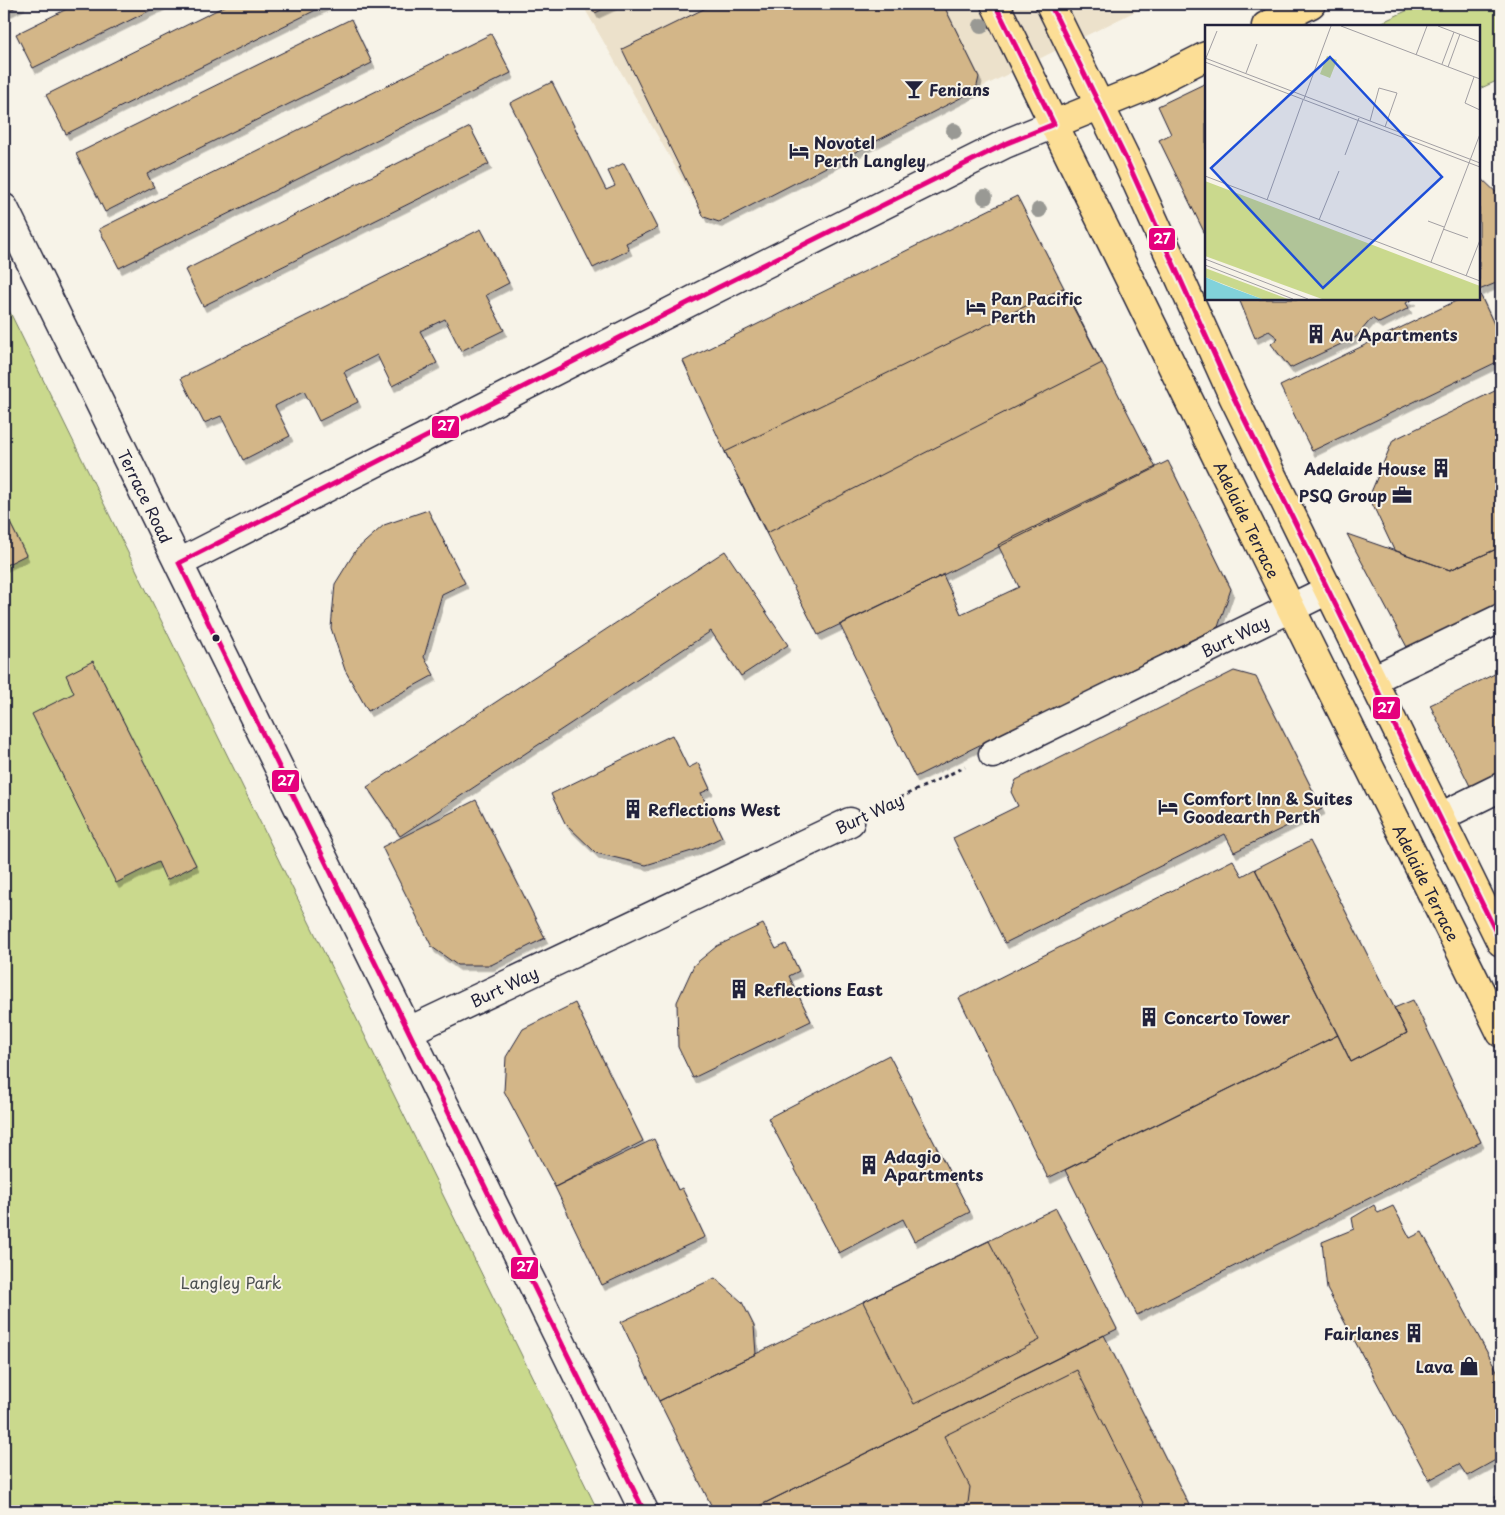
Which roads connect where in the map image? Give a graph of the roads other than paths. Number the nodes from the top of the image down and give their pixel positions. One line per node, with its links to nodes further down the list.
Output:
1 (995, 4): 7 (main road, Adelaide Terrace)
2 (1050, 4): 6 (main road)
3 (1311, 4): 4 (main road)
4 (1268, 25)
5 (1205, 57): 6 (main road)
6 (1100, 105): 7 (main road); 10 (main road)
7 (1054, 124): 9 (street); 11 (main road, Adelaide Terrace)
8 (4, 208): 9 (street, Terrace Road)
9 (179, 563): 19 (street, Terrace Road)
10 (1328, 590): 11 (street, Burt Way); 13 (main road)
11 (1290, 608): 14 (street, Burt Way); 20 (main road, Adelaide Terrace)
12 (1501, 618): 13 (street)
13 (1372, 680): 16 (main road)
14 (993, 754)
15 (1501, 788): 16 (street)
16 (1440, 817): 18 (main road)
17 (850, 822): 19 (street, Burt Way)
18 (1501, 942)
19 (409, 1031): 21 (street, Terrace Road)
20 (1501, 1033)
21 (644, 1511)

